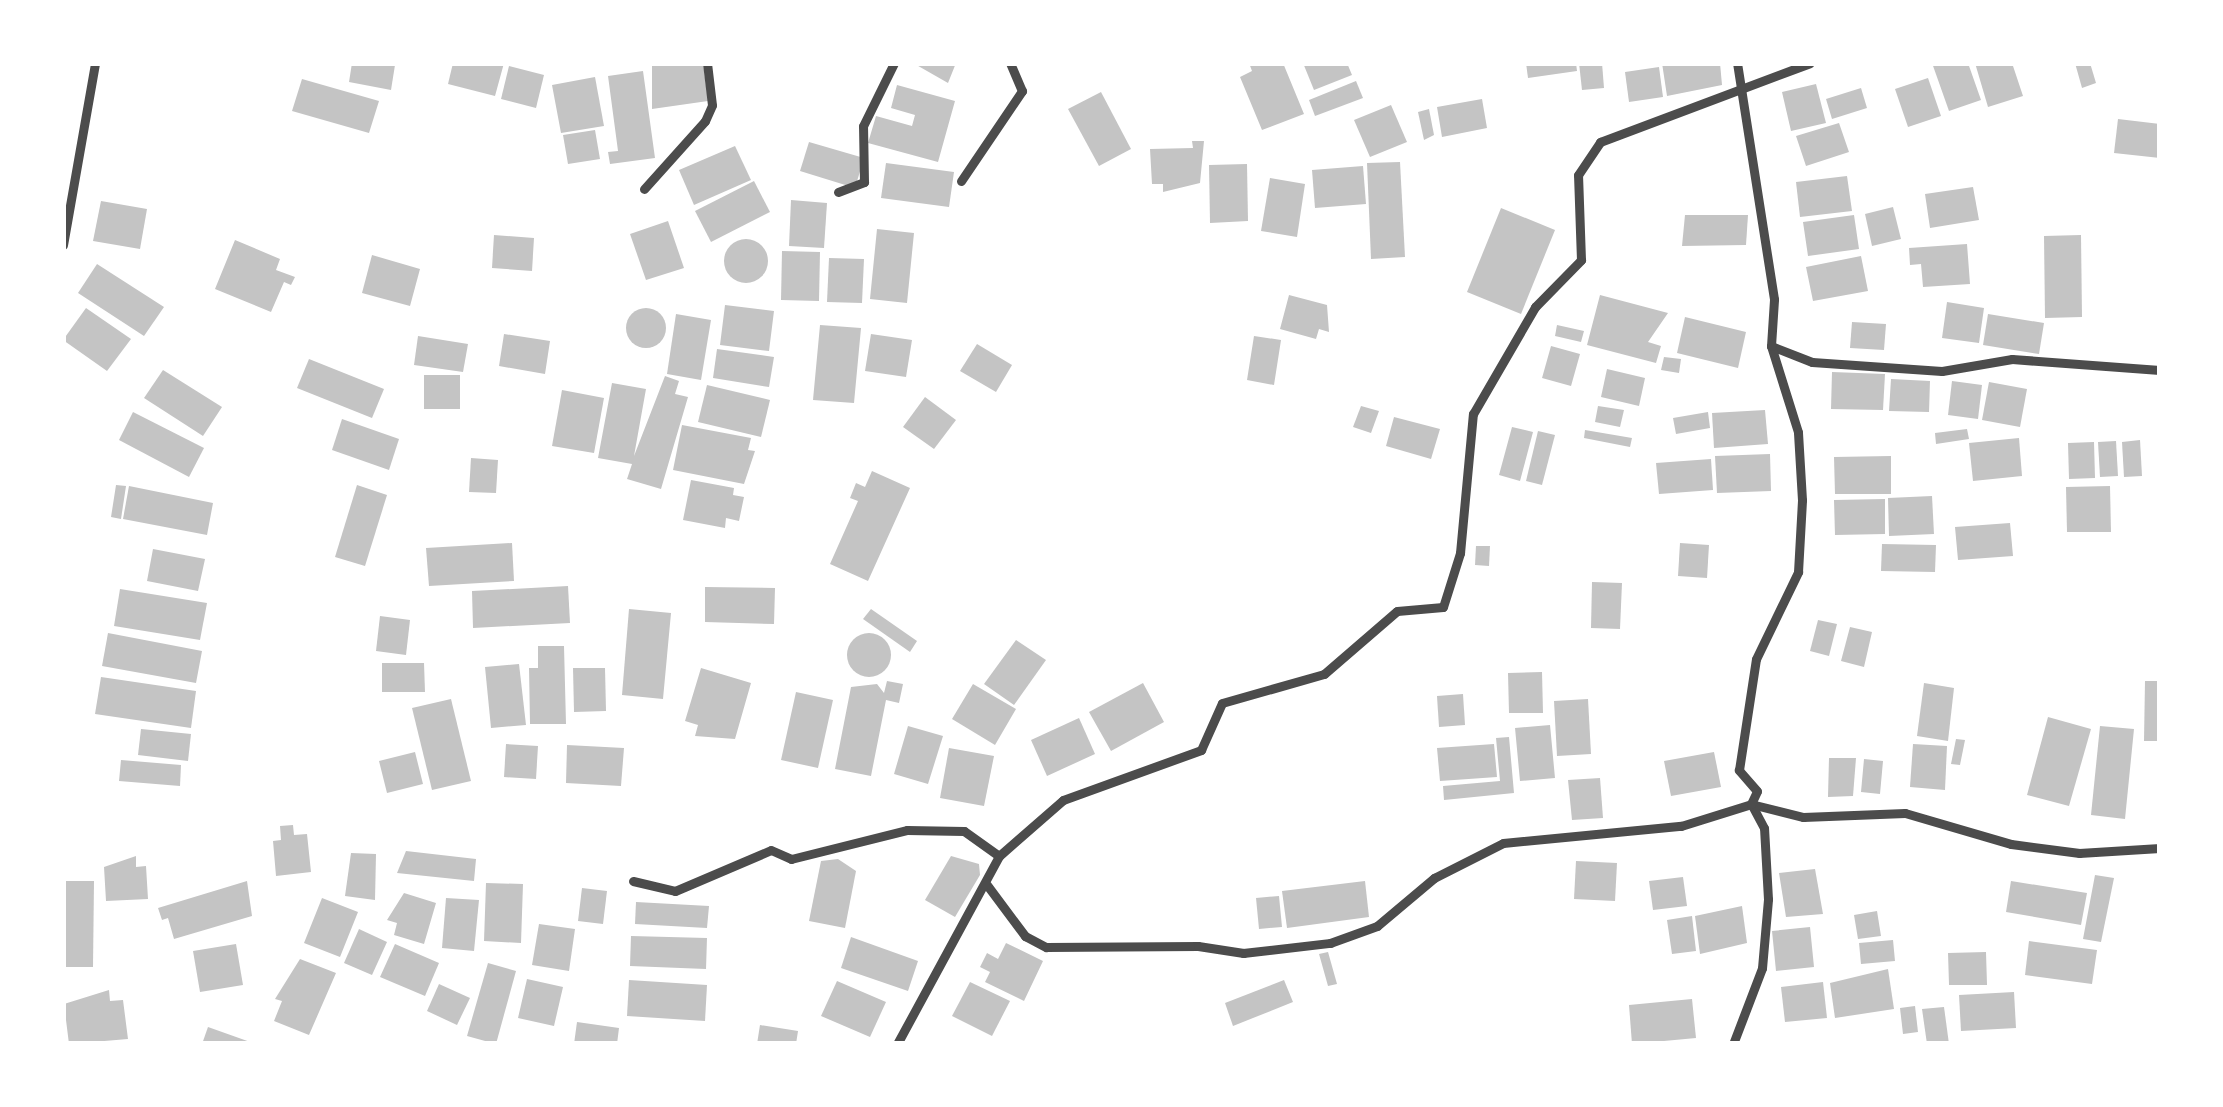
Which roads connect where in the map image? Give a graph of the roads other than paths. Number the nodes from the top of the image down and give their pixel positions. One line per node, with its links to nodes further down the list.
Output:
1 (95, 63): 11 (street)
2 (707, 63): 9 (street)
3 (894, 63): 10 (street)
4 (1010, 63): 8 (street)
5 (1737, 63): 7 (street)
6 (1810, 63): 7 (street)
7 (1744, 93): 12 (street); 16 (street)
8 (962, 181)
9 (644, 189)
10 (838, 192)
11 (63, 245)
12 (1771, 346): 13 (street); 14 (street)
13 (2160, 370)
14 (1751, 804): 15 (street); 18 (street); 20 (street)
15 (2160, 848)
16 (999, 856): 17 (street); 18 (street)
17 (633, 881)
18 (987, 885): 19 (street)
19 (897, 1044)
20 (1733, 1044)

